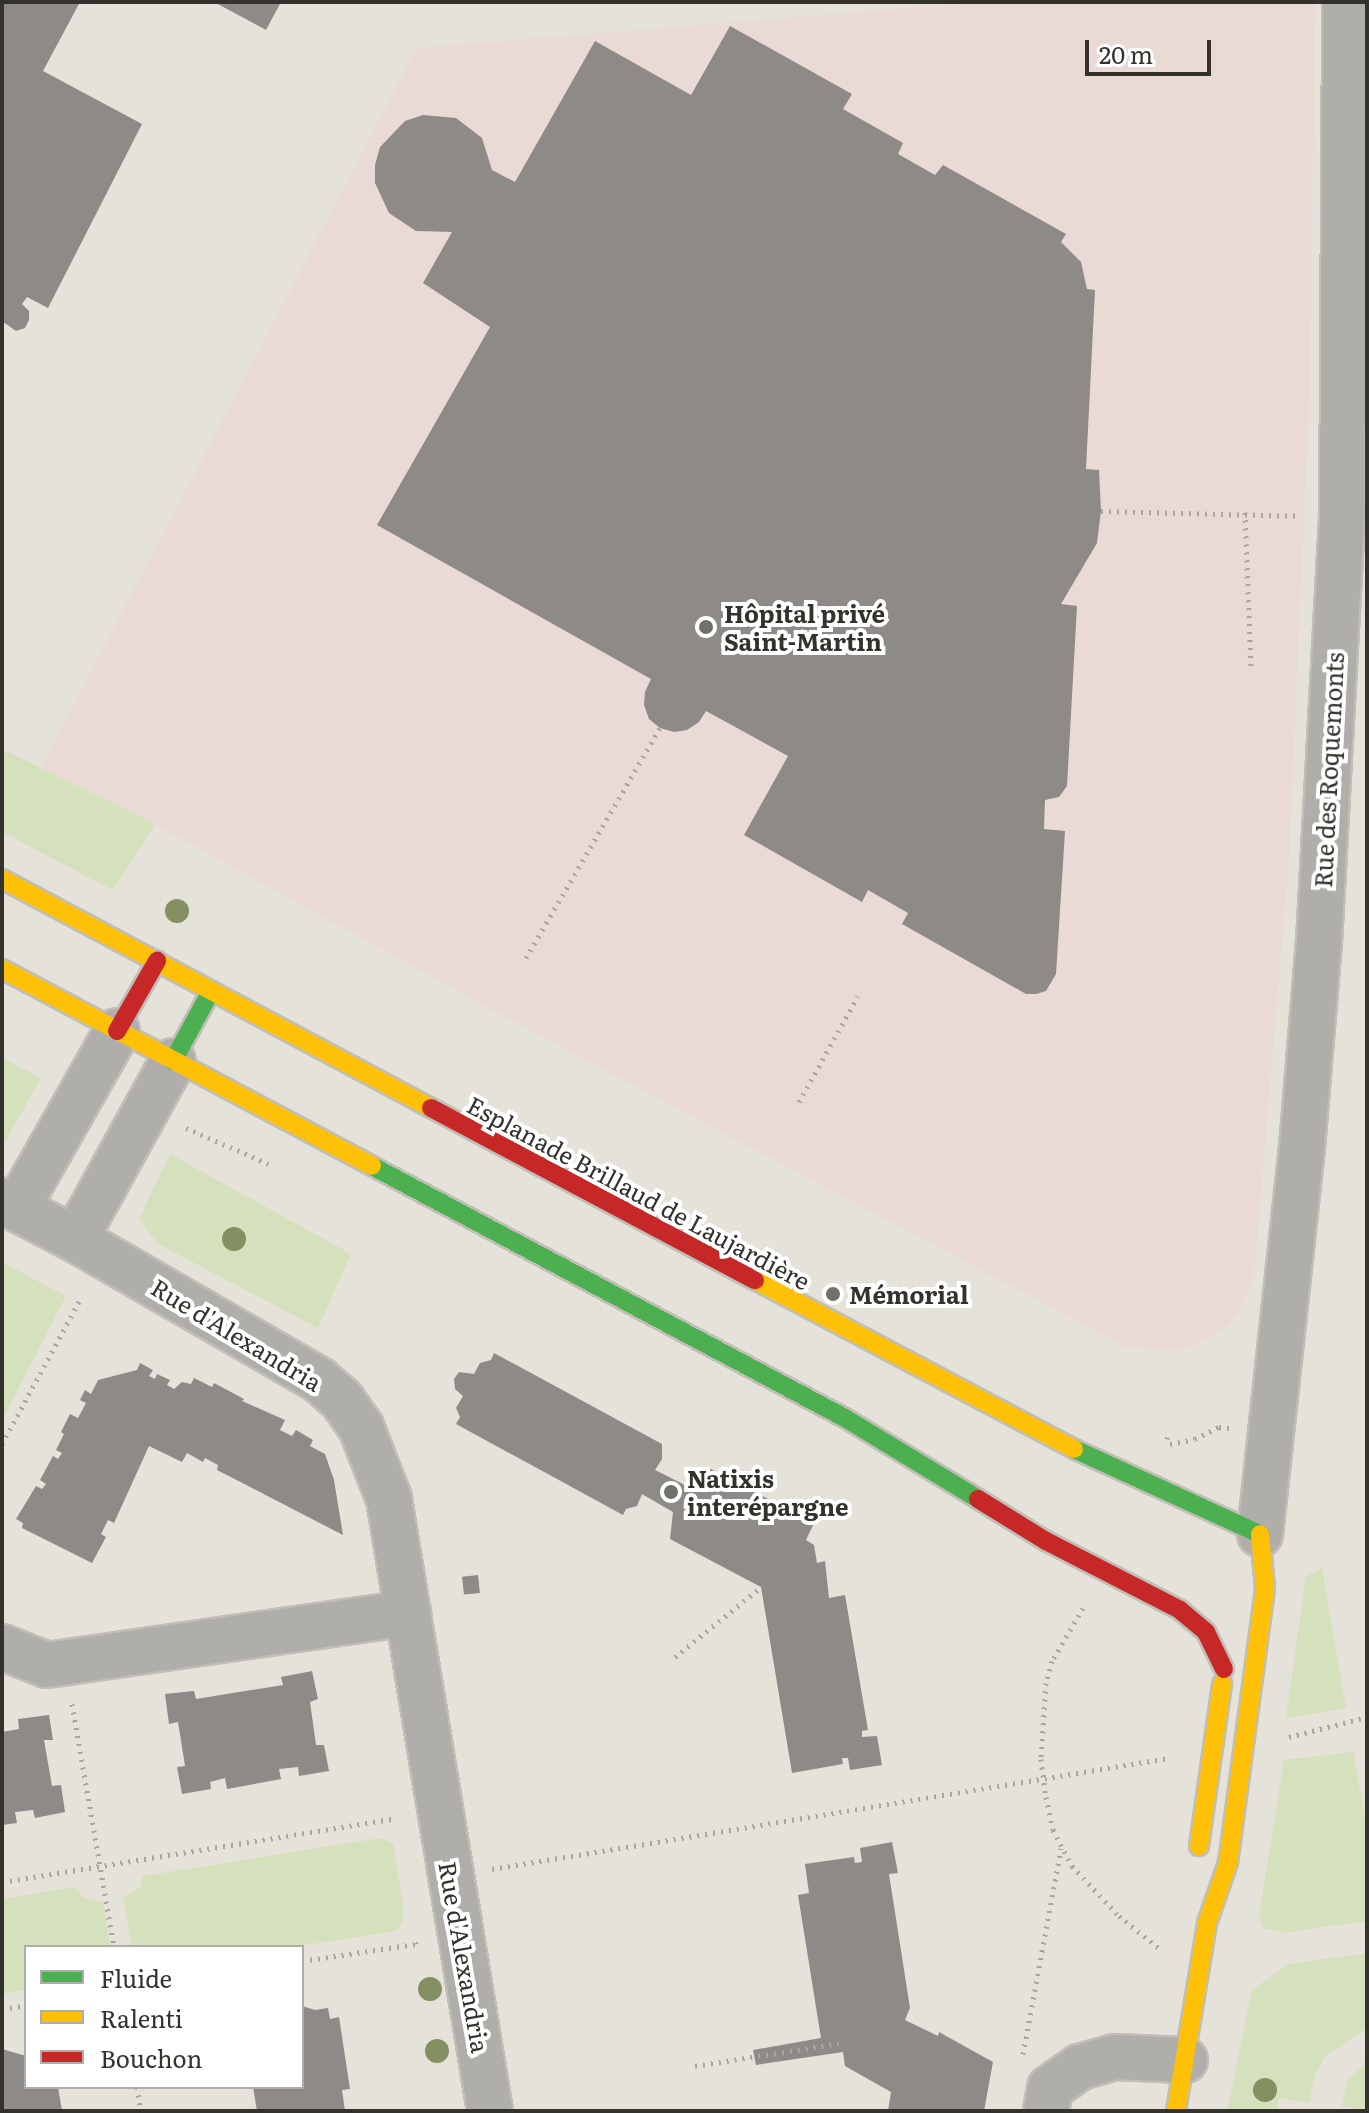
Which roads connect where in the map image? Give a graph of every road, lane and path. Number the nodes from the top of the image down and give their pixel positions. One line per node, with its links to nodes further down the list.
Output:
1 (1345, 2): 20 (street, Rue des Roquemonts)
2 (1101, 511): 3 (path)
3 (1245, 512): 4 (path); 5 (path)
4 (1290, 515)
5 (1251, 667)
6 (660, 728): 8 (path)
7 (2, 879): 9 (street, Esplanade Brillaud de Laujardière)
8 (526, 958)
9 (157, 961): 11 (street, Esplanade Brillaud de Laujardière); 13 (street)
10 (2, 969): 13 (street)
11 (211, 991): 14 (street); 20 (street, Esplanade Brillaud de Laujardière)
12 (858, 996): 15 (path)
13 (117, 1031): 14 (street); 16 (street)
14 (173, 1061): 17 (street); 28 (street)
15 (799, 1102)
16 (9, 1204): 17 (street, Rue d'Alexandria)
17 (75, 1239): 23 (street, Rue d'Alexandria)
18 (80, 1300): 19 (path)
19 (2, 1444)
20 (1251, 1553): 38 (street)
21 (761, 1587): 26 (path)
22 (1086, 1604): 32 (path)
23 (408, 1613): 27 (street); 51 (street, Rue d'Alexandria)
24 (1228, 1641): 28 (street)
25 (2, 1647): 27 (street)
26 (675, 1657)
27 (65, 1664): 35 (path)
28 (1224, 1669): 38 (street)
29 (1367, 1717): 30 (path)
30 (1285, 1738)
31 (1182, 1756): 32 (path)
32 (1042, 1778): 34 (path); 36 (path)
33 (398, 1829): 35 (path)
34 (1062, 1847): 41 (path); 46 (path)
35 (100, 1865): 37 (path); 40 (path)
36 (482, 1870)
37 (2, 1882)
38 (1207, 1923): 47 (street)
39 (414, 1931): 42 (path)
40 (114, 1945)
41 (1160, 1949)
42 (304, 1961)
43 (24, 2005): 44 (path)
44 (2, 2009)
45 (841, 2043): 48 (path)
46 (1022, 2057)
47 (1185, 2060): 52 (street); 53 (street)
48 (695, 2066)
49 (137, 2089): 50 (path)
50 (141, 2111)
51 (490, 2111)
52 (1046, 2111)
53 (1176, 2111)

